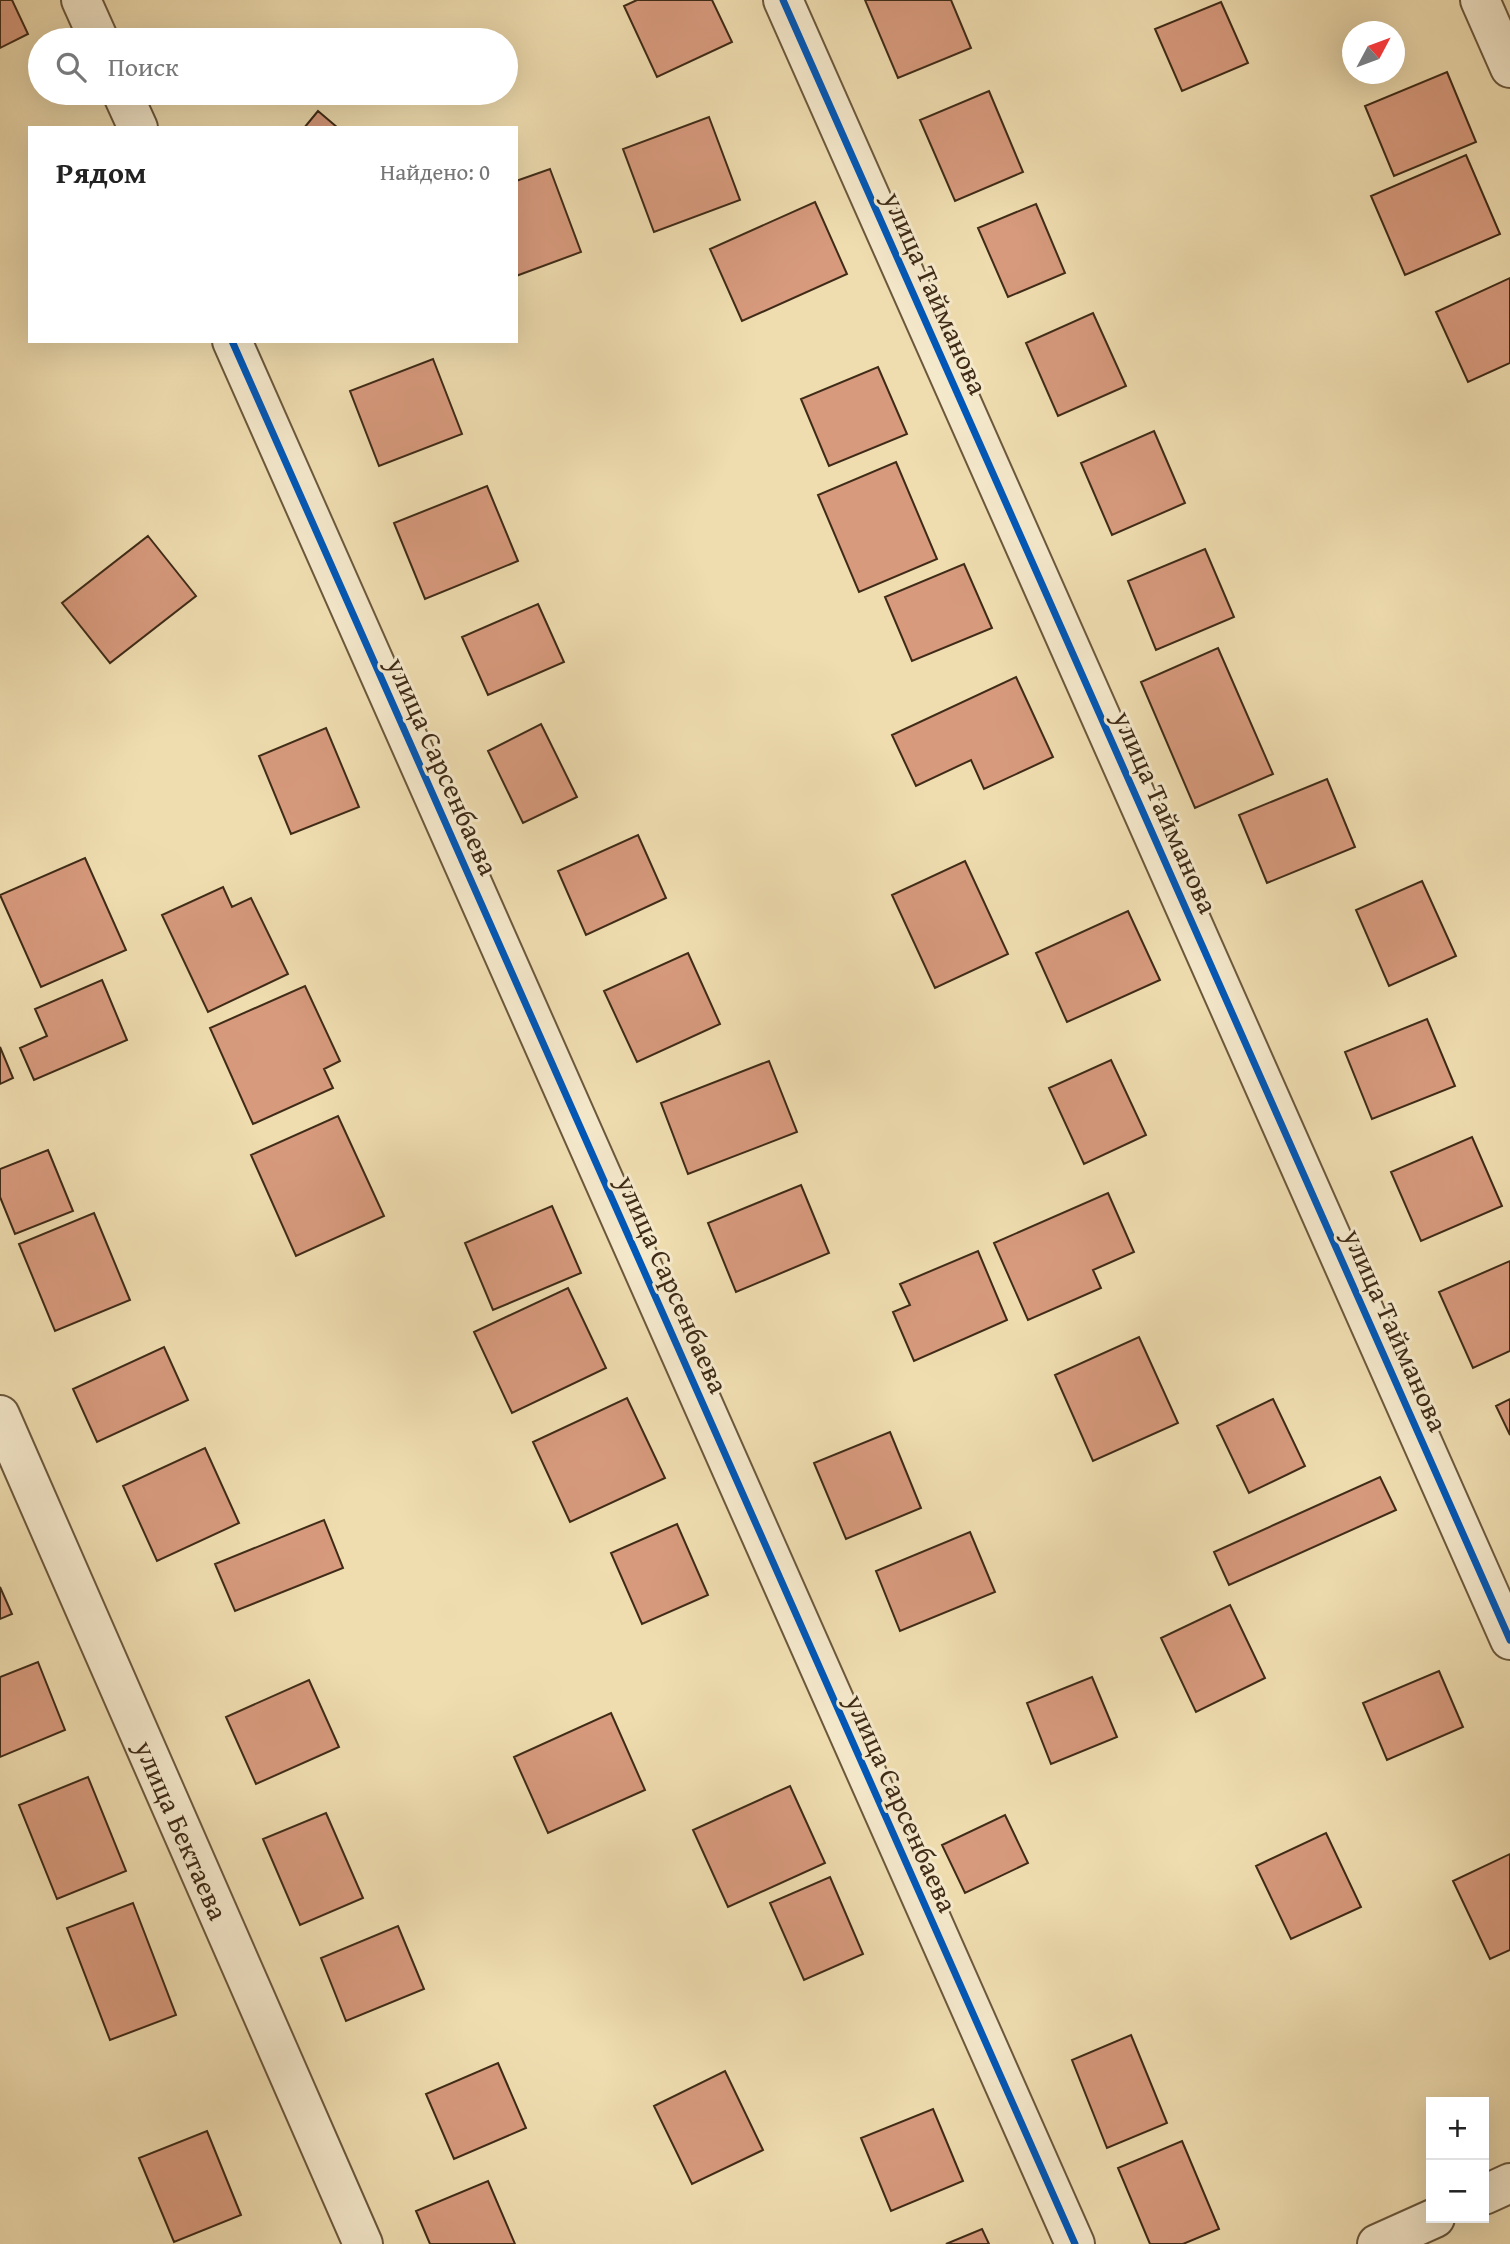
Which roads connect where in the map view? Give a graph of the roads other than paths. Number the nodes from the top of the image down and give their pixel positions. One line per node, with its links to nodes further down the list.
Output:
1 (81, 0): 4 (street)
2 (783, 0): 10 (street, улица Тайманова)
3 (1480, 0): 5 (street)
4 (94, 28)
5 (1510, 68)
6 (127, 105): 7 (street)
7 (137, 126)
8 (233, 343): 15 (street, улица Сарсенбаева)
9 (0, 1415): 14 (street, улица Бектаева)
10 (1510, 1640)
11 (1510, 2183): 12 (street)
12 (1489, 2193)
13 (1426, 2222): 16 (street)
14 (363, 2244)
15 (1075, 2244)
16 (1377, 2244)

